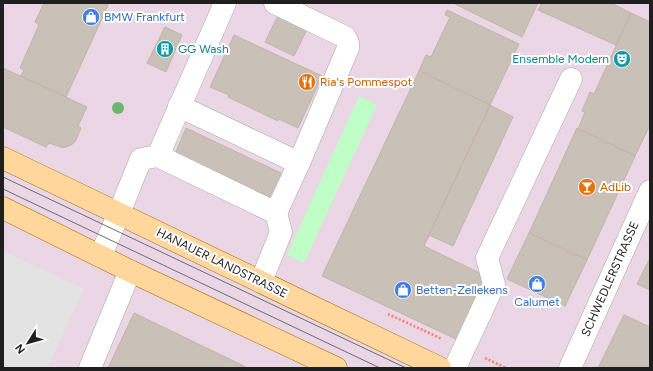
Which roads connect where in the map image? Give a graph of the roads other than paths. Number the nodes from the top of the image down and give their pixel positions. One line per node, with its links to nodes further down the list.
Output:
1 (225, 3): 4 (street)
2 (275, 3): 7 (street)
3 (572, 79): 18 (street)
4 (179, 106): 5 (street); 7 (street)
5 (158, 156): 10 (street); 11 (street)
6 (3, 158): 10 (main road, HANAUER LANDSTRASSE)
7 (299, 163): 11 (street)
8 (650, 191): 19 (street, SCHWEDLERSTRASSE)
9 (3, 208): 12 (main road)
10 (118, 213): 12 (street); 14 (main road, HANAUER LANDSTRASSE)
11 (276, 213): 14 (street)
12 (100, 256): 13 (main road)
13 (130, 272): 15 (street); 16 (main road)
14 (261, 282): 17 (main road, HANAUER LANDSTRASSE)
15 (90, 368)
16 (336, 368)
17 (440, 368)
18 (455, 368)
19 (570, 368)

